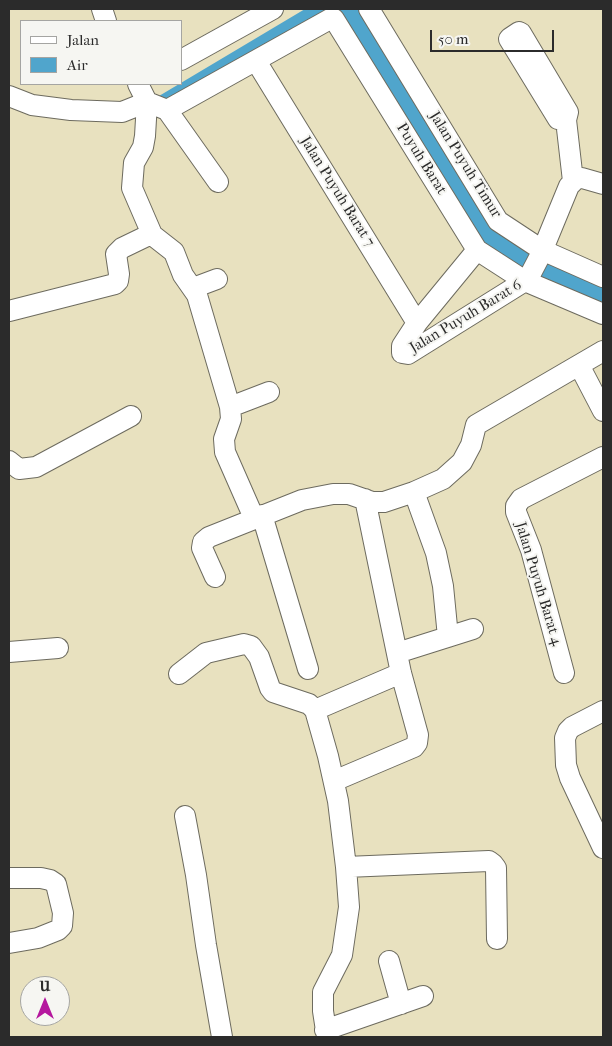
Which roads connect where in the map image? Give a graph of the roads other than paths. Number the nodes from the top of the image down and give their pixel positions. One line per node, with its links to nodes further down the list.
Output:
1 (273, 9): 3 (street)
2 (369, 9): 15 (street, Jalan Puyuh Timur)
3 (182, 59)
4 (256, 60): 8 (street); 14 (street, Puyuh Barat); 22 (street, Jalan Puyuh Barat 7)
5 (139, 85): 7 (street)
6 (9, 96): 7 (street)
7 (147, 102): 8 (street); 13 (street)
8 (167, 110): 11 (street)
9 (566, 120): 10 (street)
10 (573, 181): 12 (street); 15 (street)
11 (218, 182)
12 (603, 184)
13 (151, 234): 19 (street); 20 (street)
14 (477, 250): 18 (street, Puyuh Barat); 22 (street)
15 (542, 252): 16 (street, Jalan Puyuh Timur); 18 (street)
16 (603, 277)
17 (217, 279): 19 (street)
18 (527, 279): 21 (street, Puyuh Barat); 22 (street, Jalan Puyuh Barat 6)
19 (192, 288): 26 (street)
20 (9, 311)
21 (603, 314)
22 (418, 323)
23 (603, 351): 24 (street)
24 (579, 365): 27 (street); 31 (street)
25 (269, 392): 26 (street)
26 (230, 407): 33 (street)
27 (603, 411)
28 (131, 416): 30 (street)
29 (603, 457): 41 (street, Jalan Puyuh Barat 4)
30 (9, 461)
31 (414, 492): 32 (street); 36 (street)
32 (365, 499): 33 (street); 39 (street)
33 (258, 516): 34 (street); 40 (street)
34 (215, 577)
35 (473, 629): 36 (street)
36 (448, 637): 39 (street)
37 (58, 648): 38 (street)
38 (9, 652)
39 (399, 663): 43 (street); 45 (street)
40 (308, 669)
41 (564, 672)
42 (178, 674): 43 (street)
43 (315, 710): 45 (street)
44 (603, 711): 47 (street)
45 (334, 781): 49 (street)
46 (185, 816): 57 (street)
47 (596, 816): 48 (street)
48 (603, 848)
49 (346, 867): 51 (street); 56 (street)
50 (9, 878): 52 (street)
51 (497, 939)
52 (9, 943)
53 (389, 960): 55 (street)
54 (423, 996): 55 (street)
55 (401, 1004): 56 (street)
56 (326, 1034)
57 (222, 1037)

